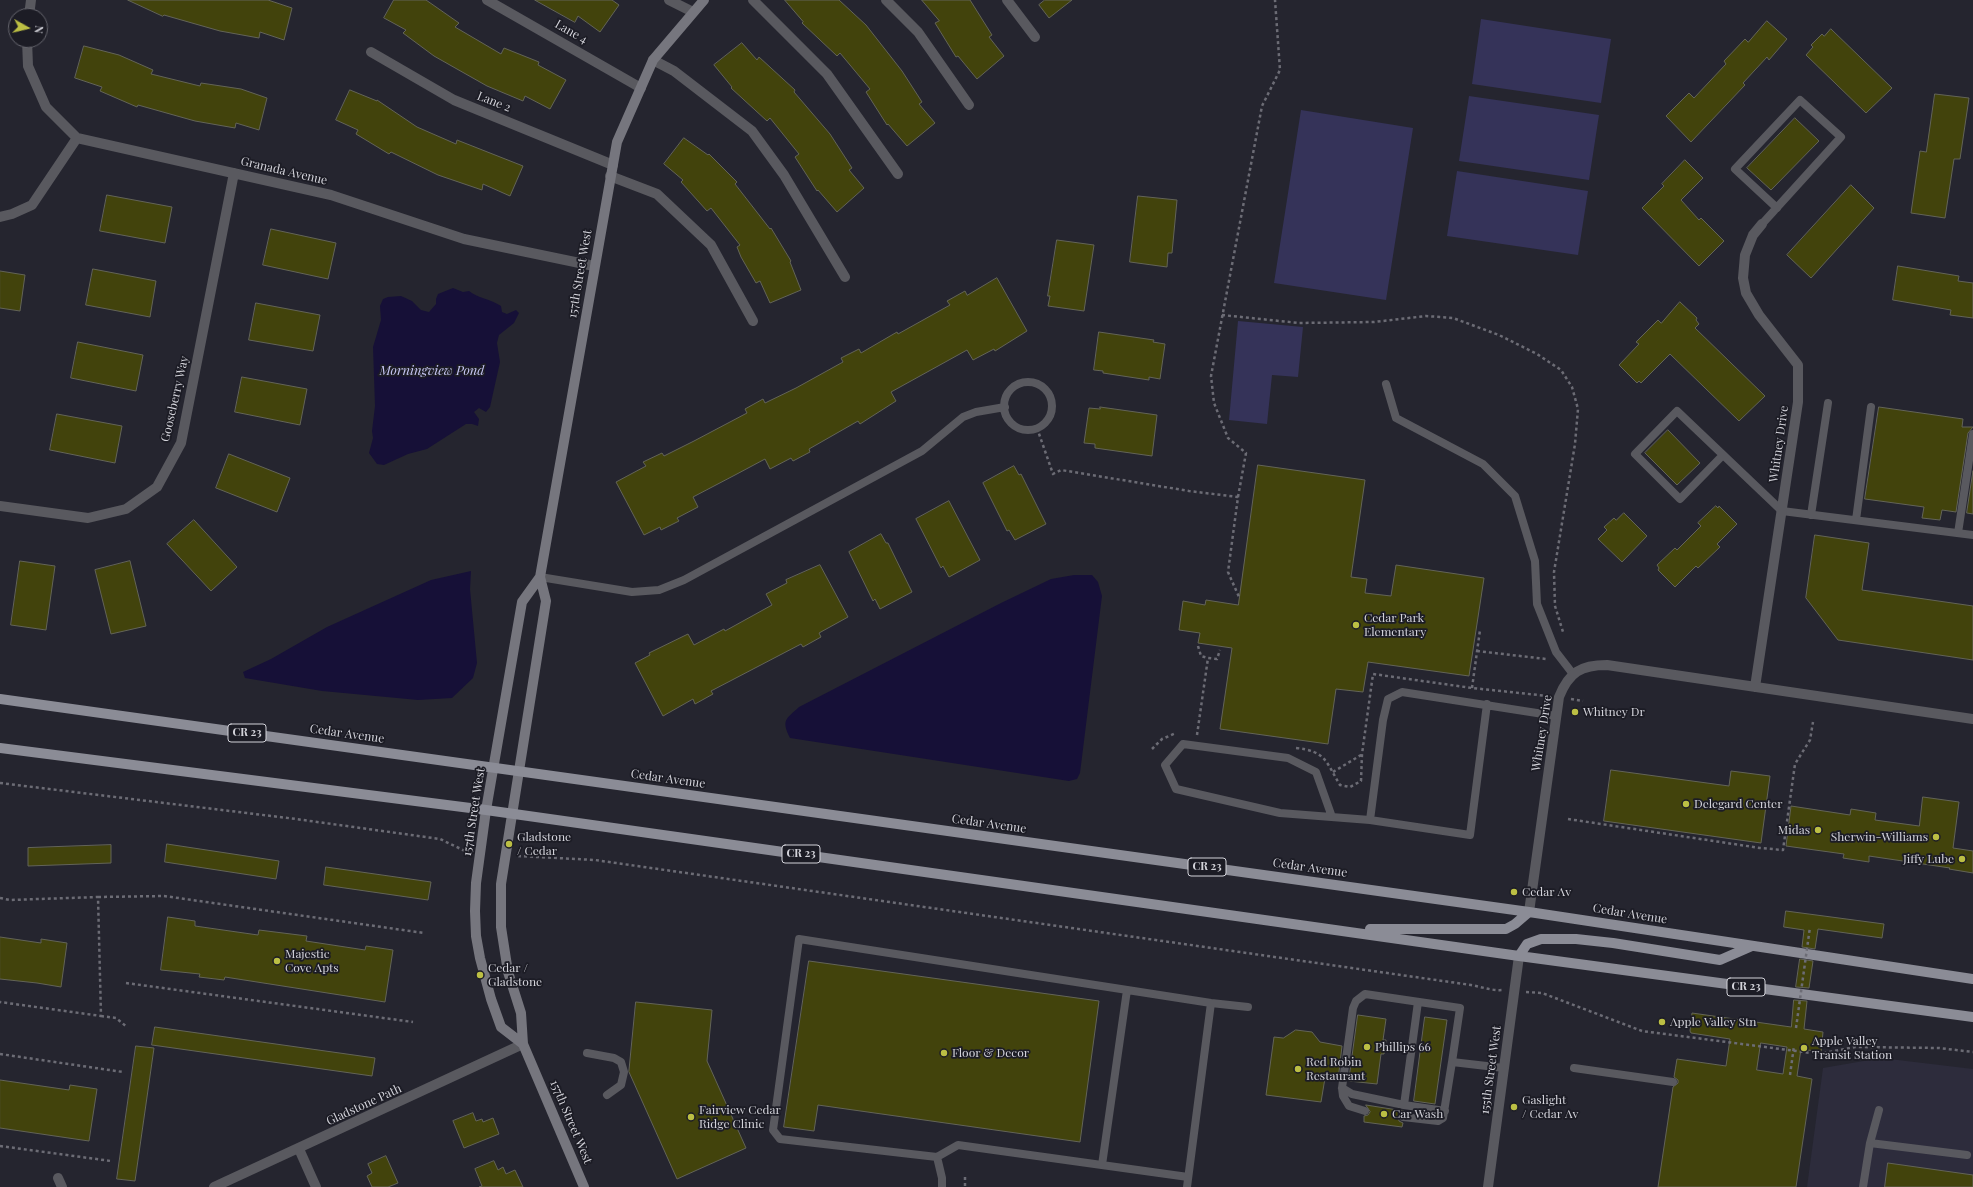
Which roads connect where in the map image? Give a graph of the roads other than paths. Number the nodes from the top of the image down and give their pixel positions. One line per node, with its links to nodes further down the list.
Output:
1 (487, 0): 12 (street, Lane 4)
2 (669, 0): 7 (street)
3 (704, 0): 7 (street, 157th Street West)
4 (753, 0): 17 (street)
5 (886, 0): 13 (street)
6 (1007, 0): 8 (street)
7 (693, 12): 11 (street, 157th Street West)
8 (1035, 38)
9 (27, 48): 14 (street)
10 (371, 52): 15 (street, Lane 2)
11 (653, 60): 12 (street, 157th Street West); 23 (street)
12 (641, 88): 15 (street, 157th Street West)
13 (969, 105)
14 (77, 138): 16 (street, Granada Avenue); 20 (street)
15 (612, 165): 18 (street, 157th Street West)
16 (234, 174): 22 (street, Granada Avenue); 31 (street, Gooseberry Way)
17 (898, 174)
18 (610, 176): 22 (street, 157th Street West); 24 (street)
19 (1777, 208): 19 (lane); 21 (lane)
20 (0, 217)
21 (1762, 224): 32 (street, Whitney Drive)
22 (594, 266): 37 (street, 157th Street West)
23 (845, 277)
24 (753, 321)
25 (1386, 384): 38 (lane)
26 (1828, 403): 33 (lane)
27 (1005, 407): 27 (lane); 37 (lane)
28 (1871, 407): 34 (lane)
29 (1973, 434): 35 (lane)
30 (1723, 455): 30 (lane); 32 (lane)
31 (0, 506)
32 (1782, 511): 33 (lane); 39 (street, Whitney Drive)
33 (1811, 514): 34 (lane)
34 (1856, 520): 35 (lane)
35 (1958, 533): 36 (lane)
36 (1973, 535)
37 (540, 577): 45 (street, 157th Street West); 46 (street, 157th Street West)
38 (1573, 674): 39 (street); 42 (street, Whitney Drive)
39 (1755, 687): 43 (street)
40 (0, 699): 45 (main road, Cedar Avenue / CR 23)
41 (1487, 704): 42 (lane); 50 (lane); 50 (lane)
42 (1556, 716): 51 (street, Whitney Drive)
43 (1973, 719)
44 (0, 748): 47 (main road, CR 23)
45 (494, 768): 46 (main road, Cedar Avenue / CR 23); 47 (street, 157th Street West)
46 (520, 772): 48 (street, 157th Street West); 51 (main road, Cedar Avenue / CR 23)
47 (486, 810): 48 (main road, CR 23); 61 (street, 157th Street West)
48 (513, 814): 52 (main road, CR 23); 61 (street, 157th Street West)
49 (1332, 817): 49 (lane); 50 (lane)
50 (1370, 820)
51 (1529, 912): 52 (main road); 53 (main road, Cedar Avenue / CR 23)
52 (1334, 930): 54 (main road, CR 23)
53 (1752, 946): 54 (main road); 55 (main road, Cedar Avenue / CR 23)
54 (1519, 956): 60 (main road, CR 23); 64 (street, 155th Street West)
55 (1973, 979)
56 (1127, 990): 58 (lane); 77 (lane); 78 (lane)
57 (1418, 1002): 63 (lane); 67 (lane); 69 (lane)
58 (1211, 1003): 59 (lane); 79 (lane)
59 (1248, 1007)
60 (1973, 1017)
61 (524, 1044): 75 (street, Gladstone Path); 82 (street, 157th Street West)
62 (588, 1052): 68 (lane)
63 (1452, 1062): 64 (lane); 70 (lane)
64 (1504, 1068): 85 (street, 155th Street West)
65 (1574, 1068): 66 (lane)
66 (1673, 1082)
67 (1342, 1088): 69 (lane); 72 (lane)
68 (607, 1095)
69 (1404, 1105): 70 (lane)
70 (1445, 1110): 73 (lane)
71 (1879, 1110): 74 (lane)
72 (1365, 1111)
73 (1403, 1117)
74 (1870, 1143): 76 (lane); 86 (lane)
75 (299, 1149): 80 (street, Gladstone Path); 81 (street)
76 (1967, 1155)
77 (937, 1157): 78 (lane); 83 (lane)
78 (1102, 1165): 79 (lane)
79 (1188, 1177): 84 (lane)
80 (214, 1187)
81 (316, 1187)
82 (584, 1187)
83 (942, 1187)
84 (1187, 1187)
85 (1488, 1187)
86 (1863, 1187)

